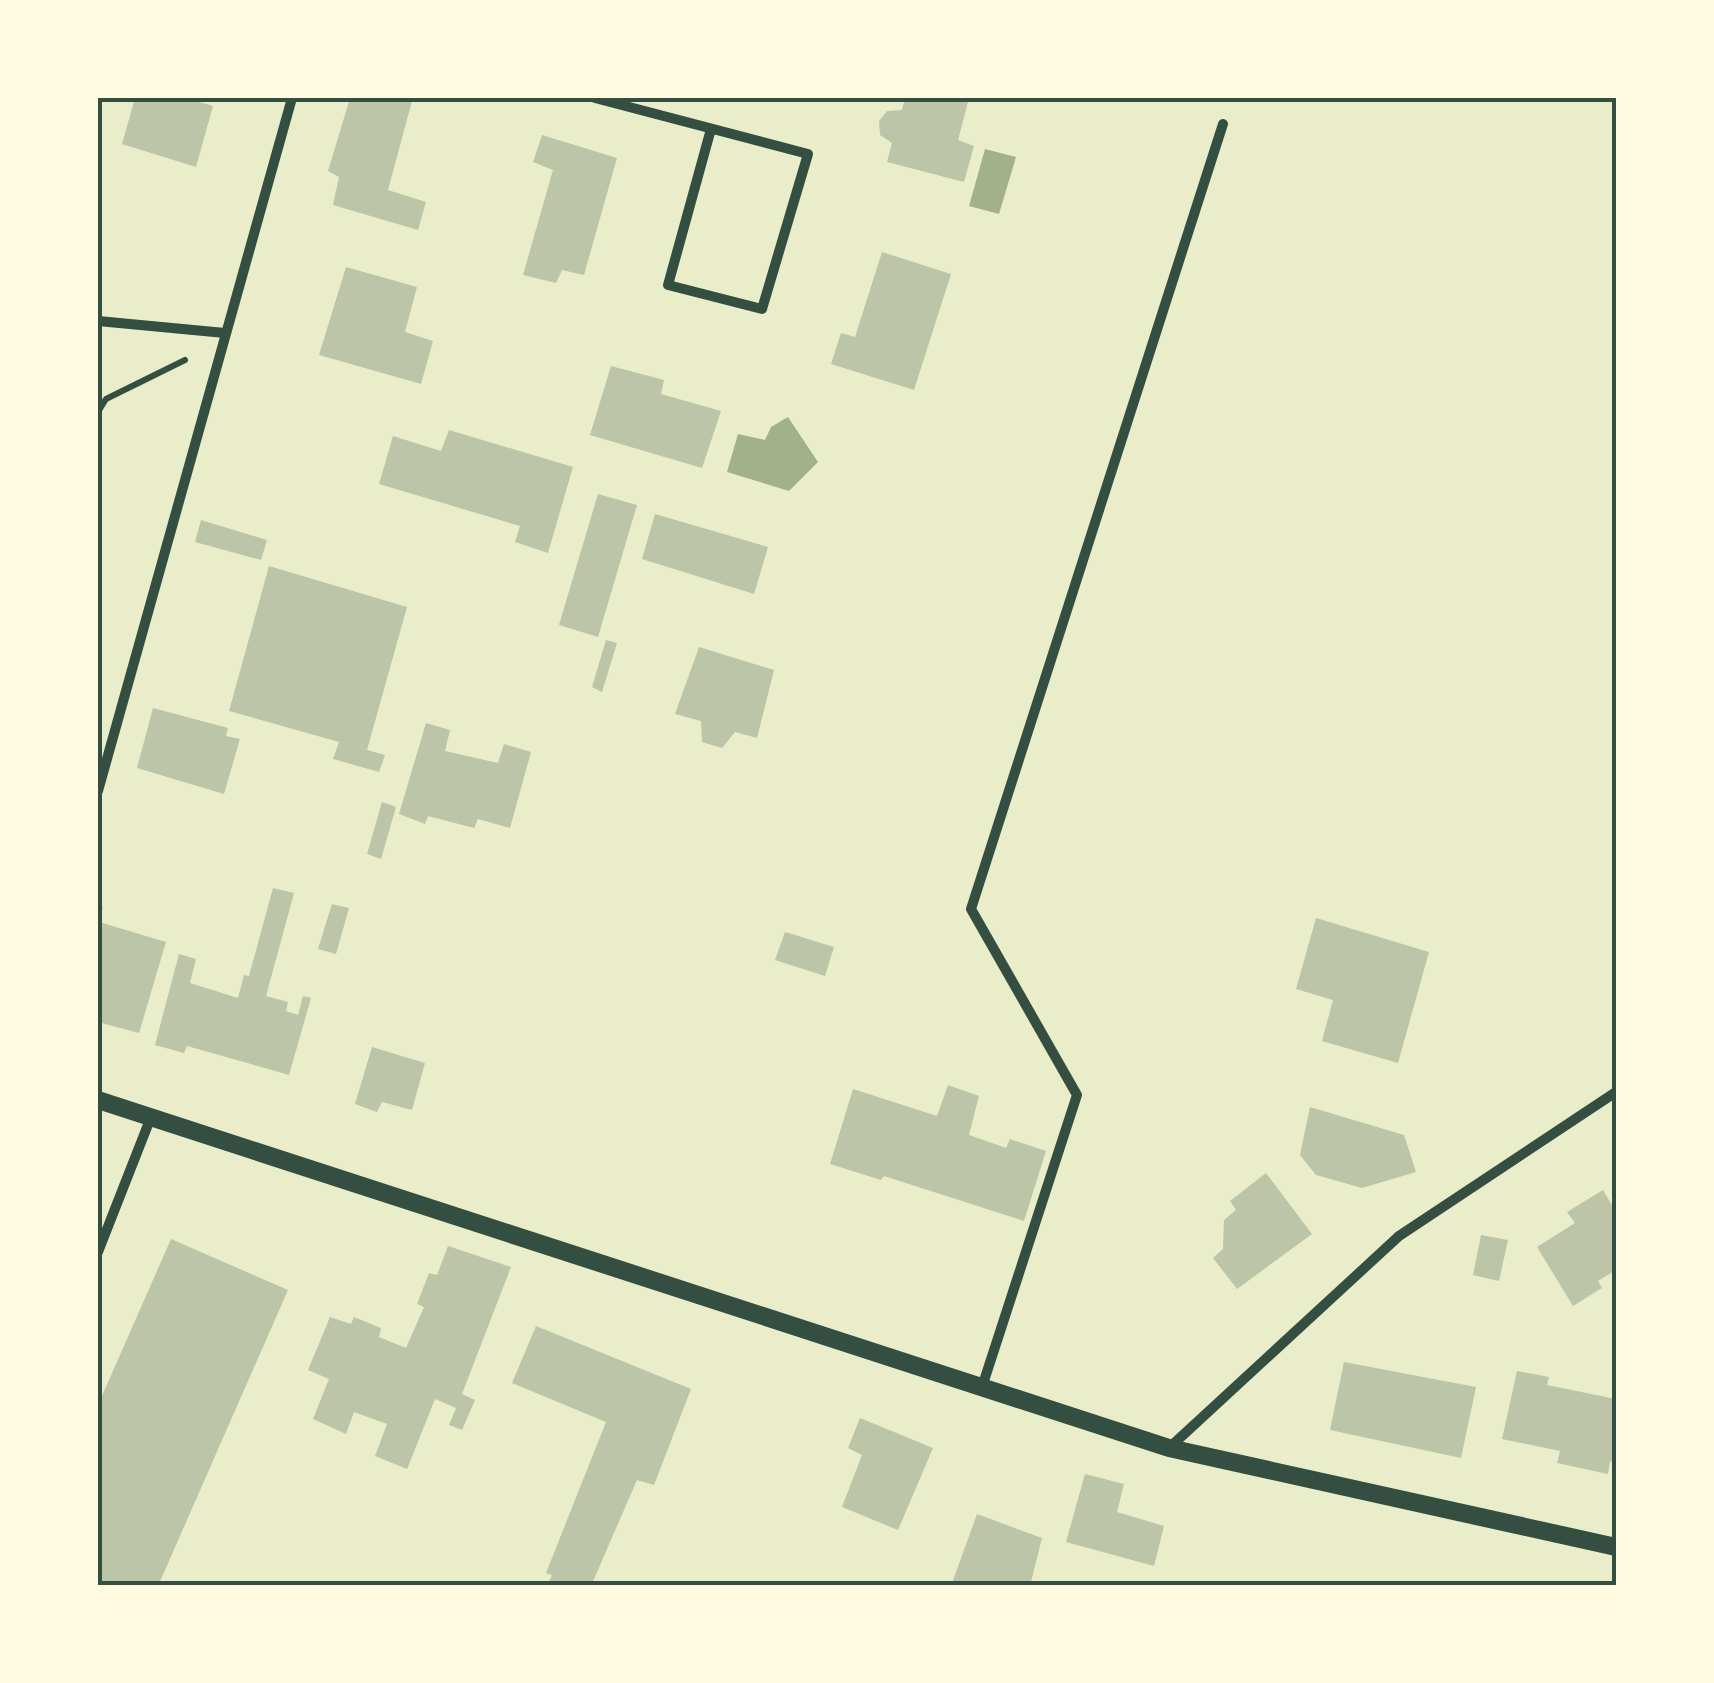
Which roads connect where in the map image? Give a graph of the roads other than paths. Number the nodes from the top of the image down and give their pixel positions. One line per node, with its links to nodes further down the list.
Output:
1 (292, 98): 6 (street)
2 (595, 98): 4 (street)
3 (1223, 124): 12 (street)
4 (711, 129): 4 (street)
5 (98, 320): 6 (street)
6 (224, 338): 7 (street)
7 (98, 790)
8 (1616, 1092): 13 (street)
9 (98, 1100): 10 (street)
10 (151, 1116): 11 (street); 12 (street)
11 (98, 1252)
12 (982, 1386): 13 (street)
13 (1169, 1448): 14 (street)
14 (1616, 1547)

